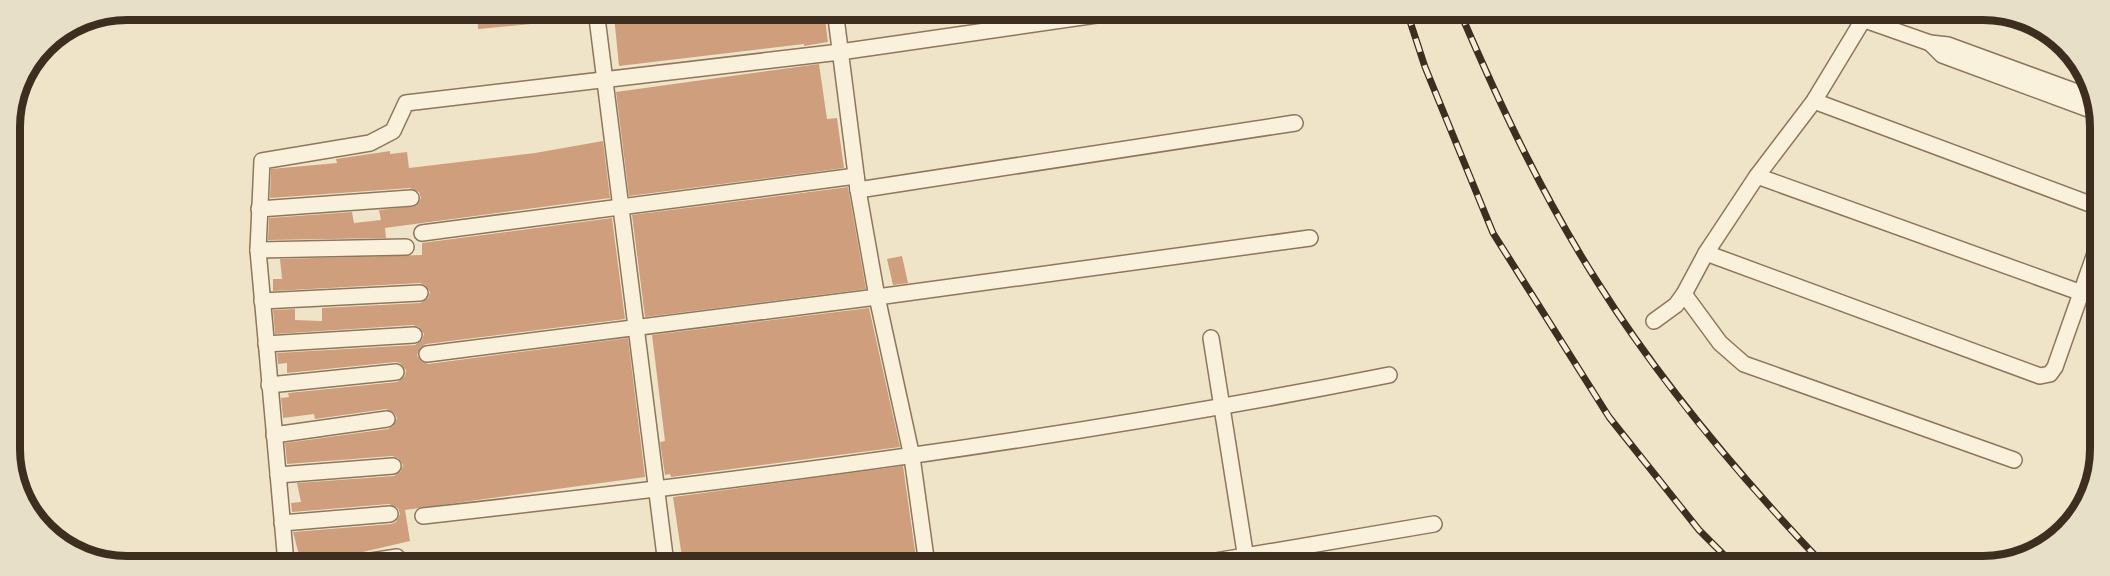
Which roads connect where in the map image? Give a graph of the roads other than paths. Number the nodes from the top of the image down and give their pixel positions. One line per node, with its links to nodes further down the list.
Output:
1 (597, 20): 7 (street)
2 (836, 20): 6 (street)
3 (1062, 20): 6 (street)
4 (1863, 20): 5 (street); 9 (street)
5 (1930, 43): 8 (street); 10 (street)
6 (840, 52): 7 (street); 13 (street)
7 (605, 80): 16 (street); 17 (street)
8 (2086, 95)
9 (1814, 101): 12 (street); 15 (street)
10 (2089, 109)
11 (1295, 123): 13 (street)
12 (1757, 176): 22 (street); 24 (street)
13 (857, 183): 16 (street); 27 (street)
14 (411, 198): 17 (street)
15 (2090, 204)
16 (621, 207): 18 (street); 30 (street)
17 (259, 209): 21 (street)
18 (422, 233)
19 (1310, 238): 27 (street)
20 (406, 247): 21 (street)
21 (258, 250): 28 (street)
22 (1706, 254): 24 (street); 26 (street)
23 (2090, 265): 24 (street)
24 (2079, 292)
25 (420, 293): 28 (street)
26 (1684, 294): 29 (street); 42 (street)
27 (877, 297): 30 (street); 41 (street)
28 (262, 301): 33 (street)
29 (1654, 321)
30 (636, 327): 34 (street); 45 (street)
31 (414, 335): 33 (street)
32 (1211, 339): 38 (street)
33 (266, 344): 37 (street)
34 (428, 354)
35 (396, 372): 37 (street)
36 (1389, 375): 38 (street)
37 (270, 385): 40 (street)
38 (1222, 408): 41 (street); 53 (street)
39 (387, 419): 40 (street)
40 (274, 435): 44 (street)
41 (912, 458): 45 (street); 52 (street)
42 (2014, 460)
43 (393, 466): 44 (street)
44 (278, 475): 48 (street)
45 (657, 490): 47 (street); 51 (street)
46 (390, 514): 48 (street)
47 (423, 516)
48 (282, 523): 50 (street)
49 (1434, 524): 54 (street)
50 (285, 556)
51 (665, 556)
52 (926, 556)
53 (1245, 556)
54 (1271, 556)

